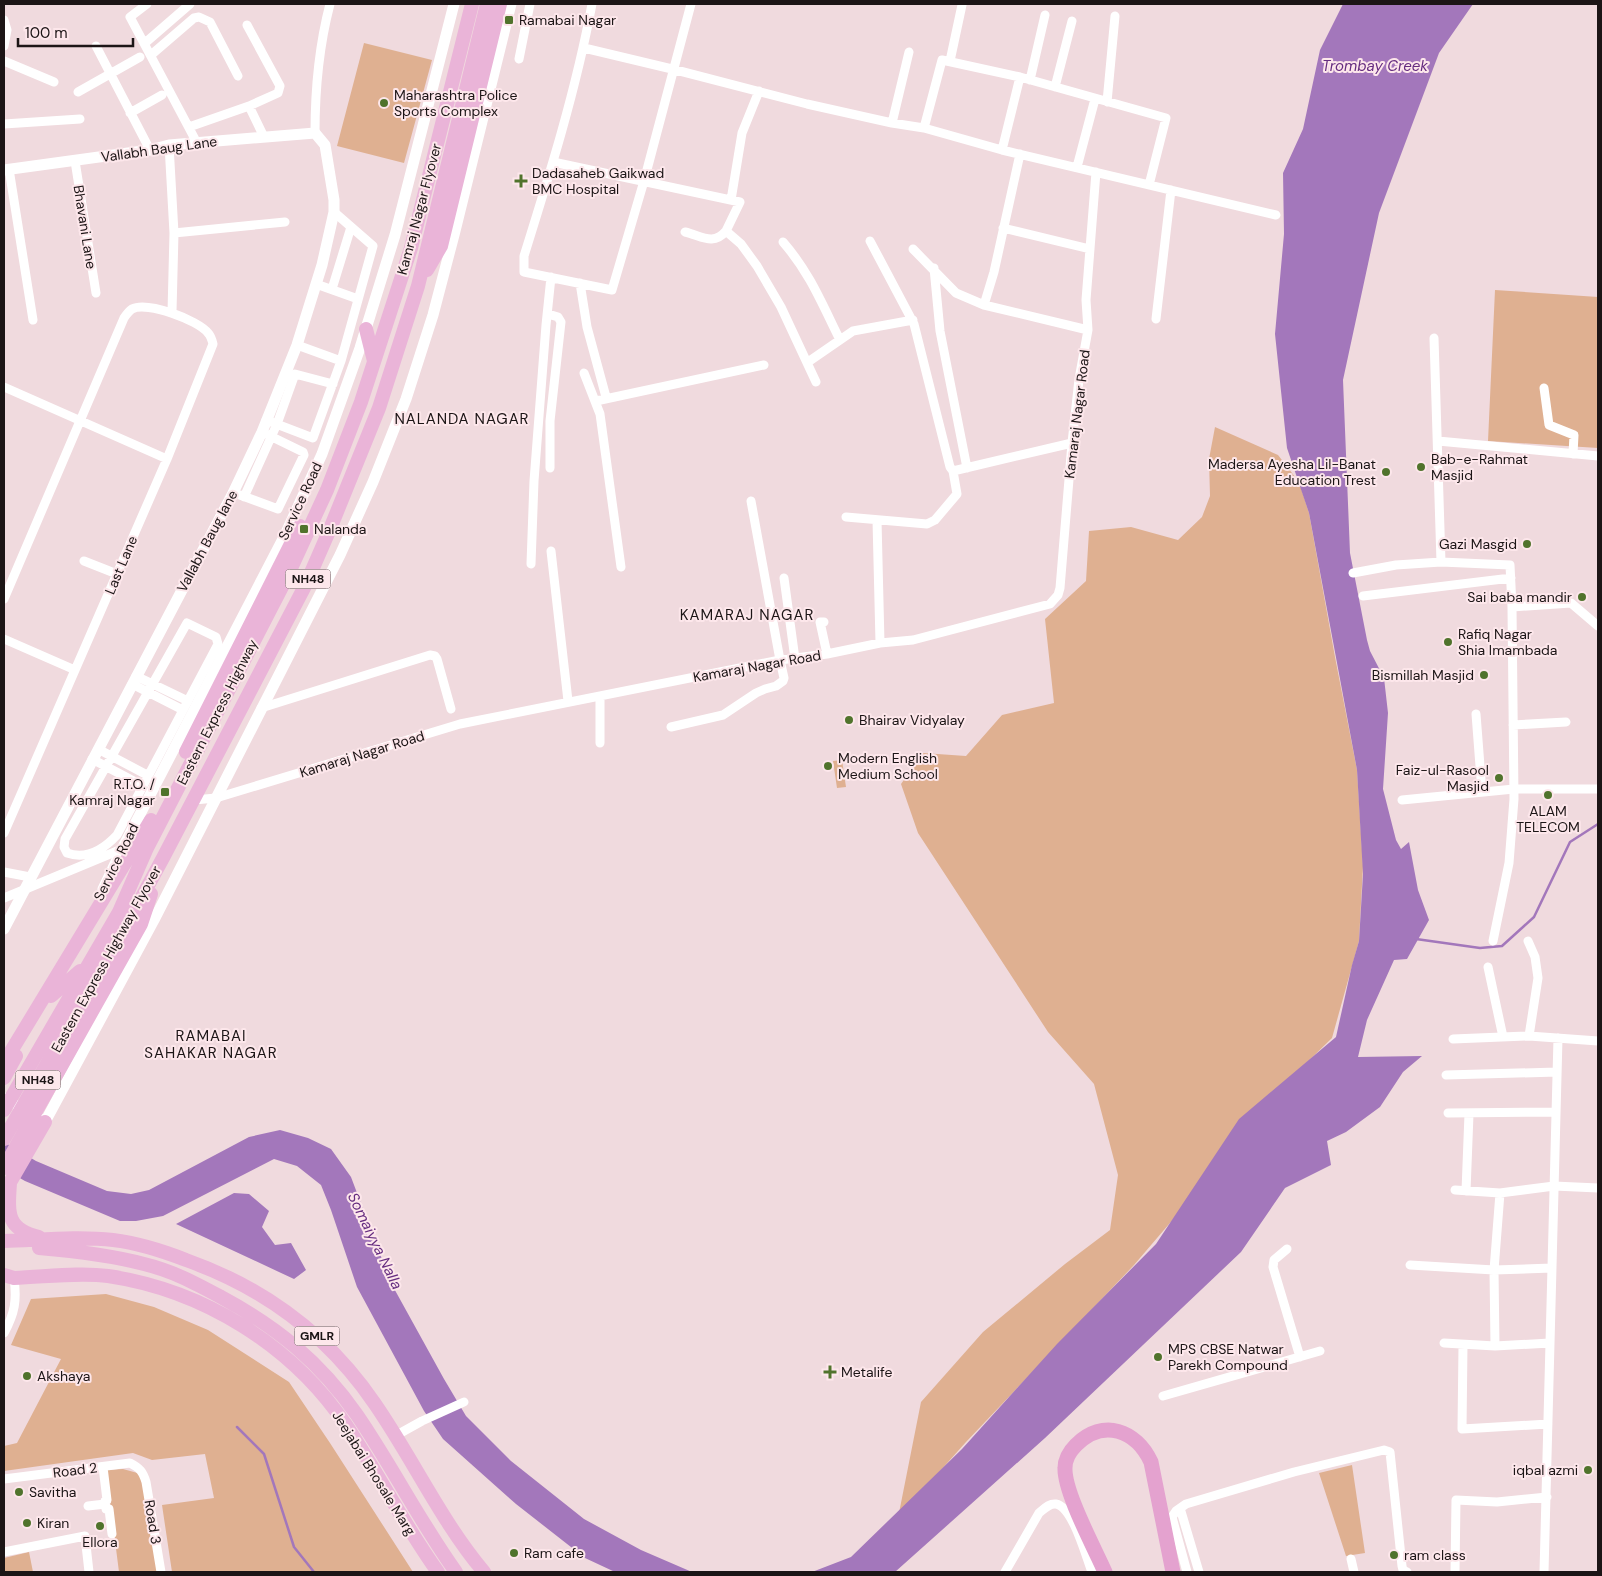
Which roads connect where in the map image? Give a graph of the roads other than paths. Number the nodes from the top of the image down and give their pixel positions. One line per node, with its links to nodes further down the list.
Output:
1 (147, 4): 19 (street)
2 (190, 4): 19 (street)
3 (330, 4): 48 (street)
4 (454, 4): 91 (street, Service Road)
5 (463, 4): 83 (highway)
6 (472, 4): 83 (highway, Kamraj Nagar Flyover / NH48)
7 (487, 4): 80 (highway, Kamraj Nagar Flyover / NH48)
8 (500, 4): 80 (highway)
9 (511, 4): 150 (street)
10 (530, 4): 26 (street)
11 (592, 4): 22 (street)
12 (691, 4): 29 (street)
13 (962, 5): 28 (street)
14 (1045, 15): 33 (street)
15 (1115, 16): 40 (street)
16 (4, 20): 20 (street)
17 (1072, 21): 35 (street)
18 (247, 25): 41 (street)
19 (145, 43): 24 (street)
20 (4, 46)
21 (96, 46): 30 (street)
22 (584, 48): 29 (street); 56 (street)
23 (909, 52): 44 (street)
24 (151, 54): 31 (street); 46 (street)
25 (140, 58): 30 (street)
26 (519, 59)
27 (4, 61): 34 (street)
28 (950, 61): 32 (street); 47 (street)
29 (672, 69): 36 (street); 60 (street)
30 (110, 74): 37 (street); 42 (street)
31 (238, 76)
32 (1020, 77): 33 (street); 53 (street)
33 (1030, 80): 35 (street)
34 (54, 82)
35 (1055, 87): 39 (street)
36 (759, 91): 44 (street); 63 (street)
37 (78, 92)
38 (162, 95): 42 (street)
39 (1095, 99): 40 (street); 57 (street)
40 (1106, 102): 61 (street)
41 (249, 106): 46 (street); 49 (street)
42 (130, 113): 52 (street)
43 (80, 119): 45 (street)
44 (892, 123): 47 (street)
45 (4, 124)
46 (189, 127): 50 (street)
47 (924, 128): 53 (street)
48 (315, 132): 49 (street, Vallabh Baug Lane); 64 (street, Vallabh Baug lane)
49 (264, 137): 50 (street, Vallabh Baug Lane)
50 (197, 143): 51 (street, Vallabh Baug Lane)
51 (169, 145): 52 (street, Vallabh Baug Lane); 71 (street)
52 (150, 150): 55 (street, Vallabh Baug Lane)
53 (1002, 150): 54 (street)
54 (1020, 154): 57 (street); 68 (street)
55 (75, 161): 58 (street, Vallabh Baug Lane); 82 (street, Bhavani Lane)
56 (553, 162): 60 (street); 77 (street)
57 (1077, 167): 59 (street)
58 (6, 170): 89 (street)
59 (1096, 172): 61 (street); 75 (street, Kamaraj Nagar Road)
60 (644, 182): 63 (street); 78 (street)
61 (1149, 184): 62 (street)
62 (1171, 190): 65 (street); 88 (street)
63 (731, 200): 69 (street)
64 (334, 212): 67 (street); 79 (street, Vallabh Baug lane)
65 (1276, 215)
66 (285, 222): 71 (street)
67 (351, 226): 81 (street); 84 (street)
68 (1003, 228): 75 (street); 85 (street)
69 (726, 231): 70 (street); 98 (street)
70 (686, 232)
71 (174, 233): 86 (street)
72 (870, 241): 90 (street)
73 (783, 242): 94 (street)
74 (913, 248): 76 (street)
75 (1090, 249): 92 (street, Kamaraj Nagar Road)
76 (934, 268): 85 (street); 116 (street)
77 (551, 277): 78 (street); 87 (street)
78 (580, 283): 105 (street)
79 (316, 284): 81 (street); 95 (street, Vallabh Baug lane)
80 (418, 286): 166 (highway, Eastern Express Highway / NH48)
81 (332, 289): 84 (street)
82 (96, 293)
83 (395, 297): 97 (highway, Eastern Express Highway / NH48)
84 (358, 299): 96 (street)
85 (984, 305): 92 (street)
86 (172, 312): 107 (street); 114 (street, Last Lane)
87 (548, 314): 115 (street); 126 (street)
88 (1156, 319)
89 (33, 320)
90 (912, 320): 94 (street); 117 (street)
91 (366, 329): 97 (highway); 172 (street, Service Road)
92 (1088, 330): 111 (street, Kamaraj Nagar Road)
93 (1434, 338): 110 (street)
94 (840, 340): 98 (street)
95 (297, 345): 96 (street); 108 (street, Vallabh Baug lane)
96 (341, 361): 102 (street)
97 (374, 361): 118 (highway, Eastern Express Highway / NH48)
98 (808, 362): 101 (street)
99 (764, 364): 105 (street)
100 (584, 373): 106 (street)
101 (816, 382)
102 (333, 384): 108 (street); 108 (street)
103 (4, 387): 107 (street)
104 (1544, 388): 112 (street)
105 (606, 398): 106 (street)
106 (596, 401): 127 (street)
107 (80, 421): 114 (street); 133 (street)
108 (272, 422): 109 (street, Vallabh Baug lane)
109 (266, 434): 119 (street, Vallabh Baug lane); 119 (street)
110 (1438, 441): 112 (street); 125 (street)
111 (1072, 443): 116 (street); 140 (street, Kamaraj Nagar Road)
112 (1573, 454): 113 (street)
113 (1598, 456)
114 (167, 459): 129 (street, Last Lane)
115 (550, 468)
116 (967, 468): 117 (street)
117 (953, 471): 122 (street)
118 (327, 490): 171 (highway, Eastern Express Highway / NH48); 191 (highway)
119 (239, 495): 135 (street, Vallabh Baug lane)
120 (751, 501): 143 (street)
121 (846, 518): 122 (street)
122 (876, 520): 140 (street)
123 (551, 551): 148 (street)
124 (84, 561): 129 (street)
125 (1442, 562): 128 (street); 131 (street)
126 (531, 564)
127 (621, 567)
128 (1353, 573)
129 (117, 574): 144 (street, Last Lane)
130 (784, 578): 142 (street)
131 (1511, 578): 132 (street); 134 (street)
132 (1363, 596)
133 (4, 599)
134 (1512, 607): 137 (street); 154 (street)
135 (166, 620): 138 (street); 145 (street, Vallabh Baug lane)
136 (824, 622): 141 (street)
137 (1598, 626)
138 (182, 629): 146 (street); 149 (street)
139 (4, 640): 144 (street)
140 (880, 643): 141 (street, Kamaraj Nagar Road)
141 (827, 654): 142 (street, Kamaraj Nagar Road)
142 (795, 659): 143 (street, Kamaraj Nagar Road)
143 (780, 660): 147 (street, Kamaraj Nagar Road); 155 (street)
144 (76, 670): 170 (street, Last Lane)
145 (134, 680): 146 (street); 157 (street, Vallabh Baug lane)
146 (150, 687): 149 (street); 158 (street)
147 (600, 696): 148 (street, Kamaraj Nagar Road); 156 (street)
148 (568, 702): 165 (street, Kamaraj Nagar Road)
149 (185, 705): 160 (street)
150 (261, 708): 151 (street); 165 (street)
151 (450, 709)
152 (1476, 714): 164 (street)
153 (1566, 722): 154 (street)
154 (1513, 725): 162 (street)
155 (671, 727)
156 (600, 743)
157 (95, 754): 158 (street); 159 (street); 168 (street, Vallabh Baug lane)
158 (112, 757): 159 (street); 160 (street)
159 (106, 766): 161 (street); 169 (street)
160 (149, 776): 161 (street)
161 (144, 786): 169 (street)
162 (1514, 789): 163 (street); 164 (street); 179 (street)
163 (1598, 789)
164 (1482, 792): 167 (street)
165 (216, 798): 166 (street, Kamaraj Nagar Road); 200 (street)
166 (194, 800): 173 (highway, Eastern Express Highway / NH48)
167 (1402, 800)
168 (61, 819): 169 (street); 175 (street, Vallabh Baug lane)
169 (72, 826)
170 (4, 833)
171 (147, 848): 181 (highway, Eastern Express Highway / NH48); 183 (highway)
172 (122, 849): 176 (street); 183 (street, Service Road)
173 (164, 856): 185 (highway, Eastern Express Highway Flyover / NH48)
174 (4, 872): 175 (street)
175 (30, 877): 176 (street, Vallabh Baug lane)
176 (22, 892): 177 (street); 178 (street, Vallabh Baug lane)
177 (4, 898)
178 (4, 929)
179 (1493, 941)
180 (1528, 941): 186 (street)
181 (89, 964): 184 (highway); 185 (highway, Eastern Express Highway / NH48)
182 (1488, 967): 187 (street)
183 (67, 968): 184 (highway)
184 (51, 996): 194 (highway)
185 (72, 1019): 196 (highway, Eastern Express Highway / NH48); 201 (highway, Eastern Express Highway Flyover / NH48); 202 (highway)
186 (1529, 1036): 187 (street); 188 (street)
187 (1503, 1037): 189 (street)
188 (1558, 1038): 190 (street); 192 (street)
189 (1453, 1039)
190 (1598, 1041)
191 (4, 1063)
192 (1557, 1072): 193 (street); 197 (street)
193 (1446, 1075)
194 (4, 1078)
195 (4, 1098): 200 (street)
196 (4, 1110): 200 (street)
197 (1556, 1112): 199 (street); 203 (street)
198 (1448, 1113): 199 (street)
199 (1469, 1114): 207 (street)
200 (42, 1126): 204 (highway)
201 (4, 1139)
202 (4, 1168)
203 (1554, 1186): 205 (street); 208 (street); 214 (street)
204 (7, 1188): 210 (highway)
205 (1598, 1188)
206 (1455, 1190): 207 (street)
207 (1466, 1191): 208 (street)
208 (1500, 1193): 215 (street)
209 (4, 1235): 241 (highway)
210 (51, 1240): 211 (highway, GMLR); 227 (highway, GMLR)
211 (4, 1241)
212 (1287, 1249): 223 (street)
213 (1410, 1265): 215 (street)
214 (1552, 1268): 215 (street); 219 (street)
215 (1494, 1270): 221 (street)
216 (7, 1278): 217 (street); 240 (highway, Jeejabai Bhosale Marg / GMLR)
217 (4, 1332)
218 (1444, 1342): 220 (street)
219 (1550, 1343): 221 (street); 226 (street)
220 (1463, 1345): 221 (street); 226 (street)
221 (1495, 1346)
222 (1320, 1350): 223 (street)
223 (1300, 1357): 224 (street)
224 (1163, 1396)
225 (462, 1403): 227 (street)
226 (1548, 1424): 231 (street)
227 (395, 1436): 242 (highway, GMLR)
228 (103, 1467): 229 (street, Road 2); 230 (street, Road 2); 232 (street)
229 (144, 1472): 239 (street, Road 3)
230 (4, 1479)
231 (1547, 1498): 251 (street); 252 (street)
232 (105, 1504): 233 (street); 235 (street)
233 (88, 1506)
234 (1180, 1508): 247 (street); 248 (street); 250 (street)
235 (112, 1534)
236 (4, 1552): 238 (street)
237 (1352, 1559): 249 (street)
238 (89, 1572)
239 (162, 1572)
240 (438, 1572)
241 (456, 1572)
242 (484, 1572)
243 (1005, 1572): 244 (street)
244 (1092, 1572)
245 (1105, 1572): 246 (highway)
246 (1173, 1572)
247 (1187, 1572)
248 (1199, 1572)
249 (1354, 1572)
250 (1407, 1572)
251 (1455, 1572)
252 (1544, 1572)

